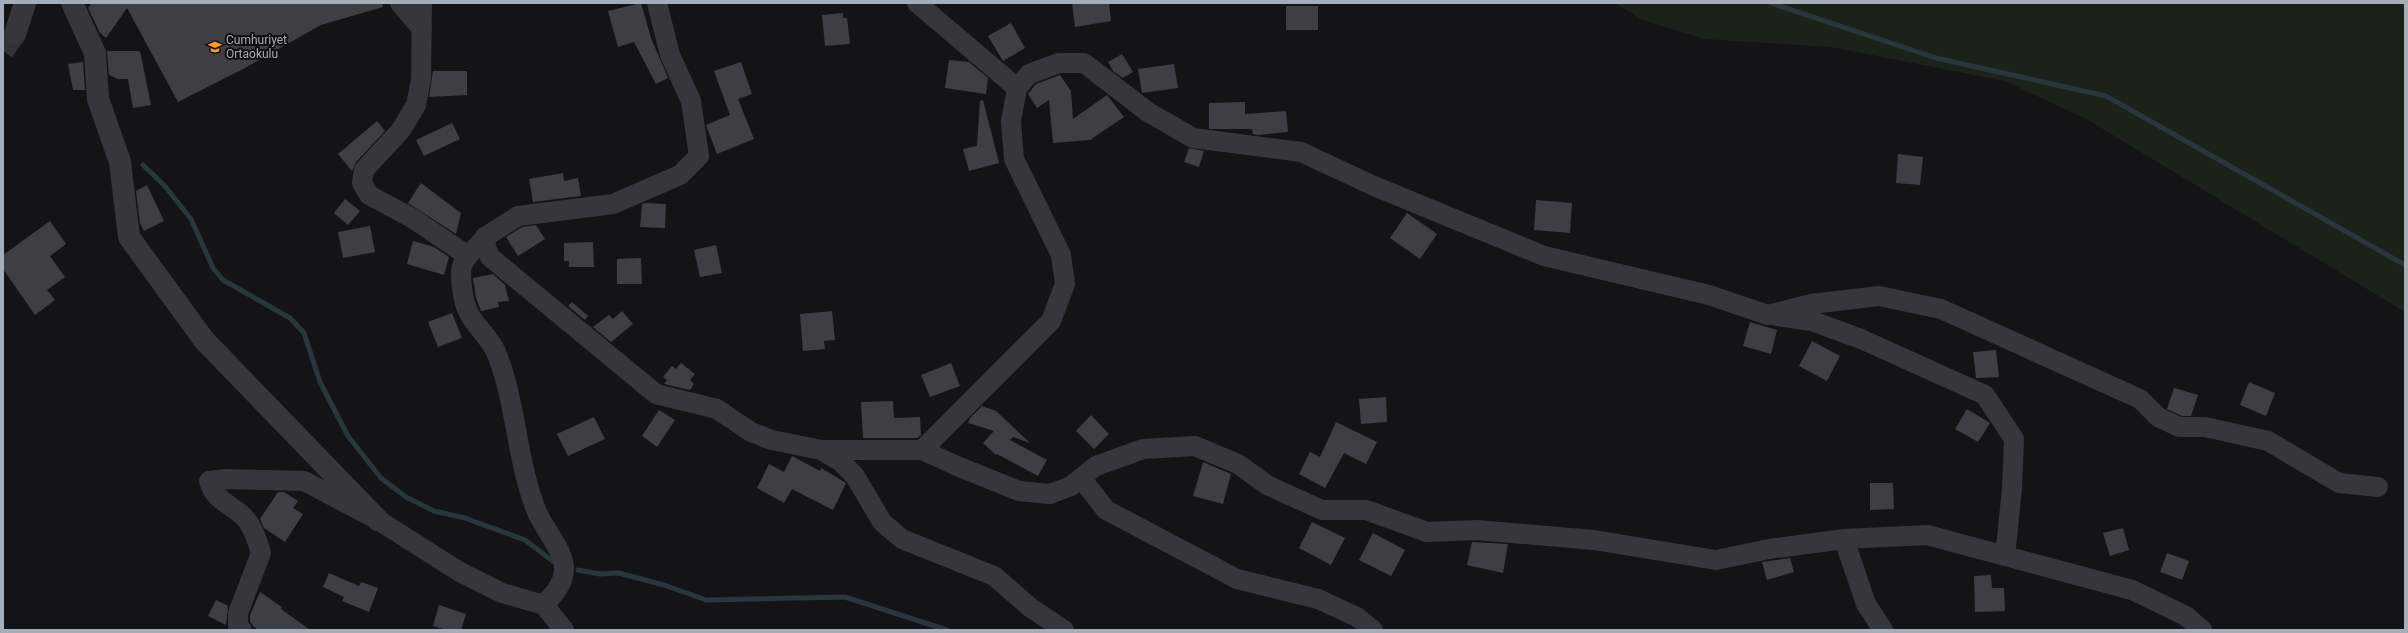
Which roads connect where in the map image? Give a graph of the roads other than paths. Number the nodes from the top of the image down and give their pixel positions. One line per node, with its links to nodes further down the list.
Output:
1 (25, 3): 8 (street)
2 (72, 3): 17 (street)
3 (400, 3): 7 (street)
4 (422, 3): 7 (street)
5 (657, 3): 10 (street)
6 (917, 3): 9 (street)
7 (422, 29): 11 (street)
8 (15, 34)
9 (1017, 88): 12 (street); 14 (street)
10 (485, 237): 11 (street); 13 (street)
11 (468, 256): 20 (street)
12 (1768, 314): 16 (street); 19 (street)
13 (821, 450): 14 (street); 23 (street)
14 (922, 450): 15 (street)
15 (1081, 478): 18 (street); 24 (street)
16 (2378, 486)
17 (378, 520): 20 (street); 21 (street)
18 (1844, 539): 19 (street); 25 (street)
19 (2005, 556): 26 (street)
20 (544, 605): 22 (street)
21 (242, 630)
22 (564, 630)
23 (1064, 630)
24 (1373, 630)
25 (1883, 630)
26 (2202, 630)

